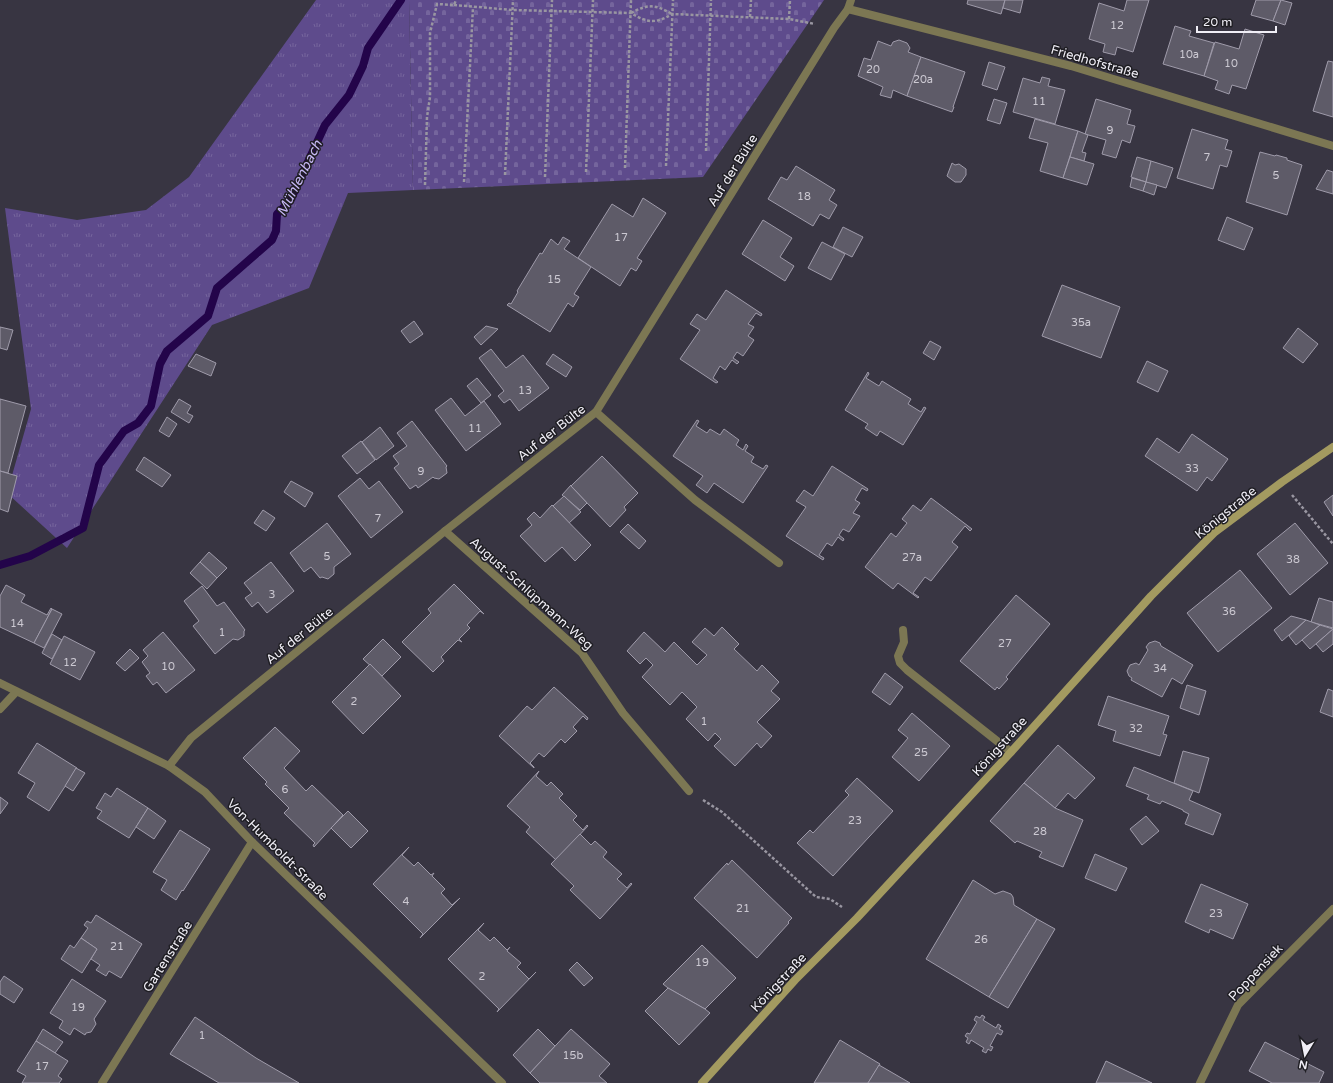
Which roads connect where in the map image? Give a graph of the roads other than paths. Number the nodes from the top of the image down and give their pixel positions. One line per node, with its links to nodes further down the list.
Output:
1 (851, 0): 2 (street, Auf der Bülte)
2 (848, 9): 3 (street, Friedhofstraße); 4 (street, Auf der Bülte)
3 (1333, 146)
4 (596, 412): 6 (street, Auf der Bülte); 7 (street)
5 (1333, 447): 12 (main road, Königstraße)
6 (445, 531): 13 (street, Auf der Bülte); 14 (street, August-Schlüpmann-Weg)
7 (779, 563)
8 (903, 630): 12 (street)
9 (0, 683): 10 (street, Von-Humboldt-Straße)
10 (16, 692): 11 (street); 13 (street, Von-Humboldt-Straße)
11 (0, 709)
12 (1010, 752): 19 (main road, Königstraße)
13 (169, 766): 15 (street, Von-Humboldt-Straße)
14 (689, 791)
15 (252, 842): 17 (street, Gartenstraße); 18 (street, Von-Humboldt-Straße)
16 (1333, 909): 20 (street, Poppensiek)
17 (102, 1083)
18 (502, 1083)
19 (702, 1083)
20 (1200, 1083)

